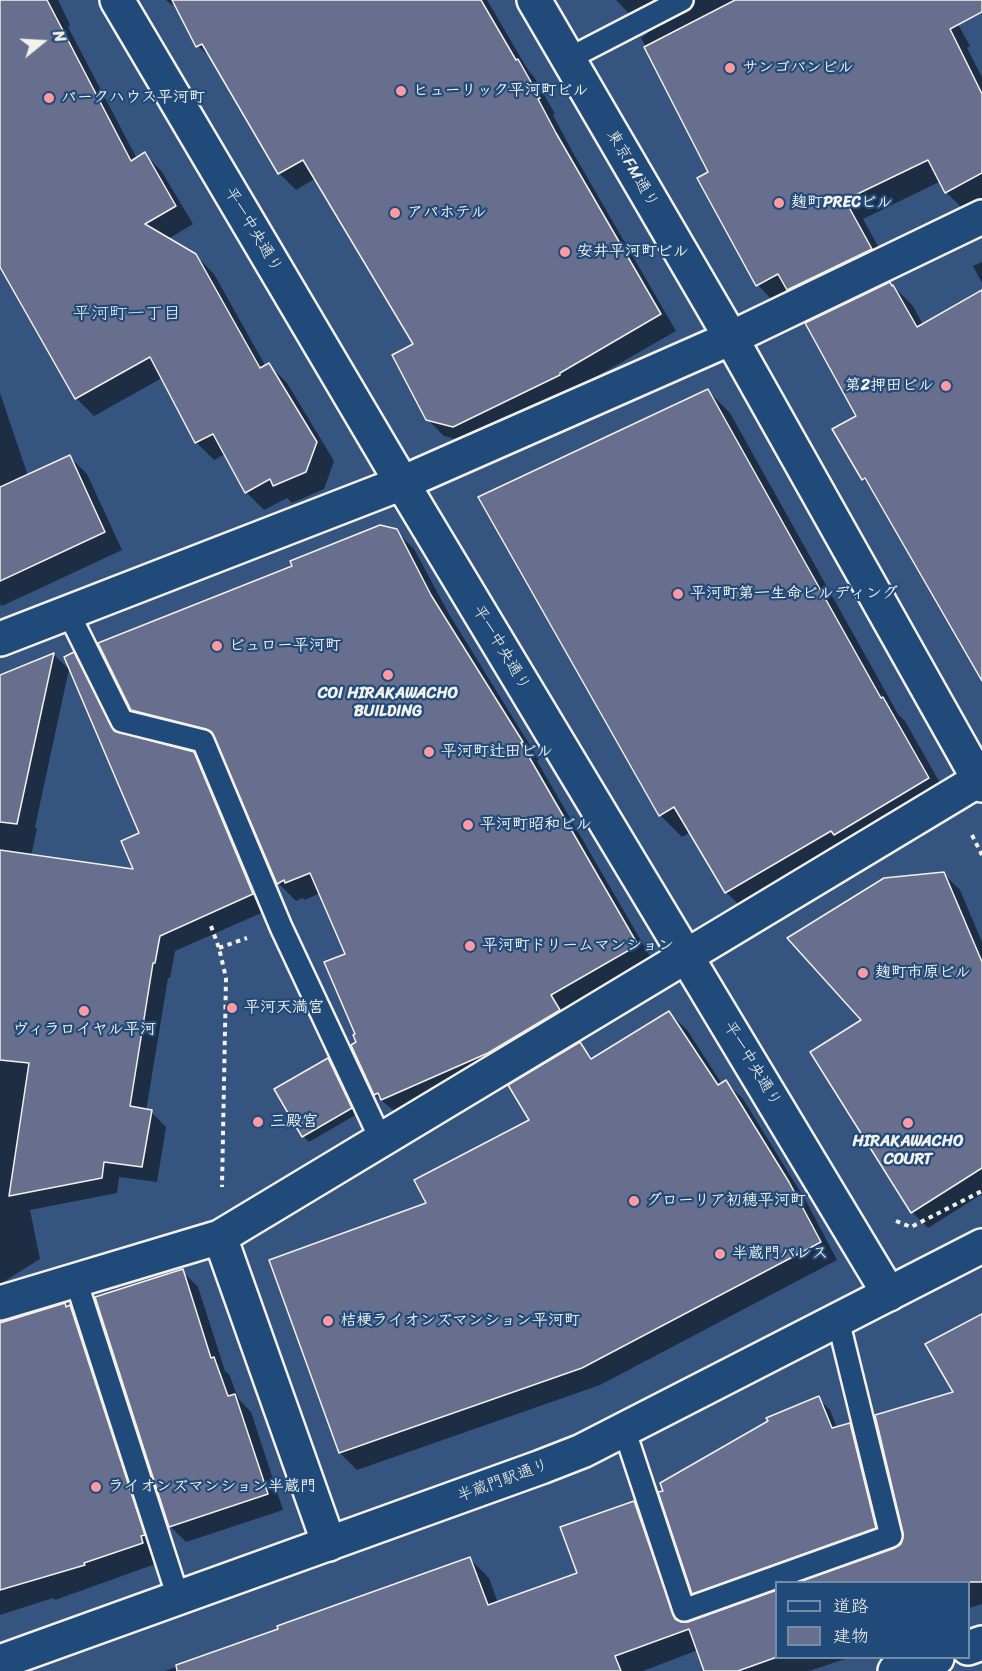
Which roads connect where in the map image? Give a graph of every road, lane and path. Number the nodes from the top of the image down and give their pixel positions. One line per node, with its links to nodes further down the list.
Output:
1 (117, 0): 7 (street, 平一中央通り)
2 (534, 0): 4 (street, 東京FM通り)
3 (682, 0): 4 (lane)
4 (568, 59): 6 (street, 東京FM通り)
5 (982, 217): 6 (street)
6 (730, 338): 7 (street); 10 (street, 東京FM通り)
7 (402, 483): 8 (street); 14 (street, 平一中央通り)
8 (68, 612): 9 (street); 15 (lane)
9 (0, 639)
10 (981, 781): 14 (street)
11 (964, 833): 12 (path)
12 (982, 855)
13 (211, 926): 16 (path)
14 (687, 955): 15 (street); 22 (street, 平一中央通り)
15 (381, 1140): 19 (street)
16 (224, 1161)
17 (982, 1191): 18 (path)
18 (890, 1211)
19 (220, 1237): 21 (street); 26 (street)
20 (982, 1246): 22 (street, 半蔵門駅通り)
21 (76, 1281): 23 (street); 27 (lane)
22 (889, 1294): 24 (street, 半蔵門駅通り)
23 (0, 1303)
24 (838, 1320): 25 (street, 半蔵門駅通り); 25 (lane)
25 (624, 1429): 26 (street, 半蔵門駅通り)
26 (329, 1544): 27 (street, 半蔵門駅通り)
27 (177, 1597): 29 (street, 半蔵門駅通り)
28 (934, 1659): 30 (street)
29 (0, 1662)
30 (895, 1671)

